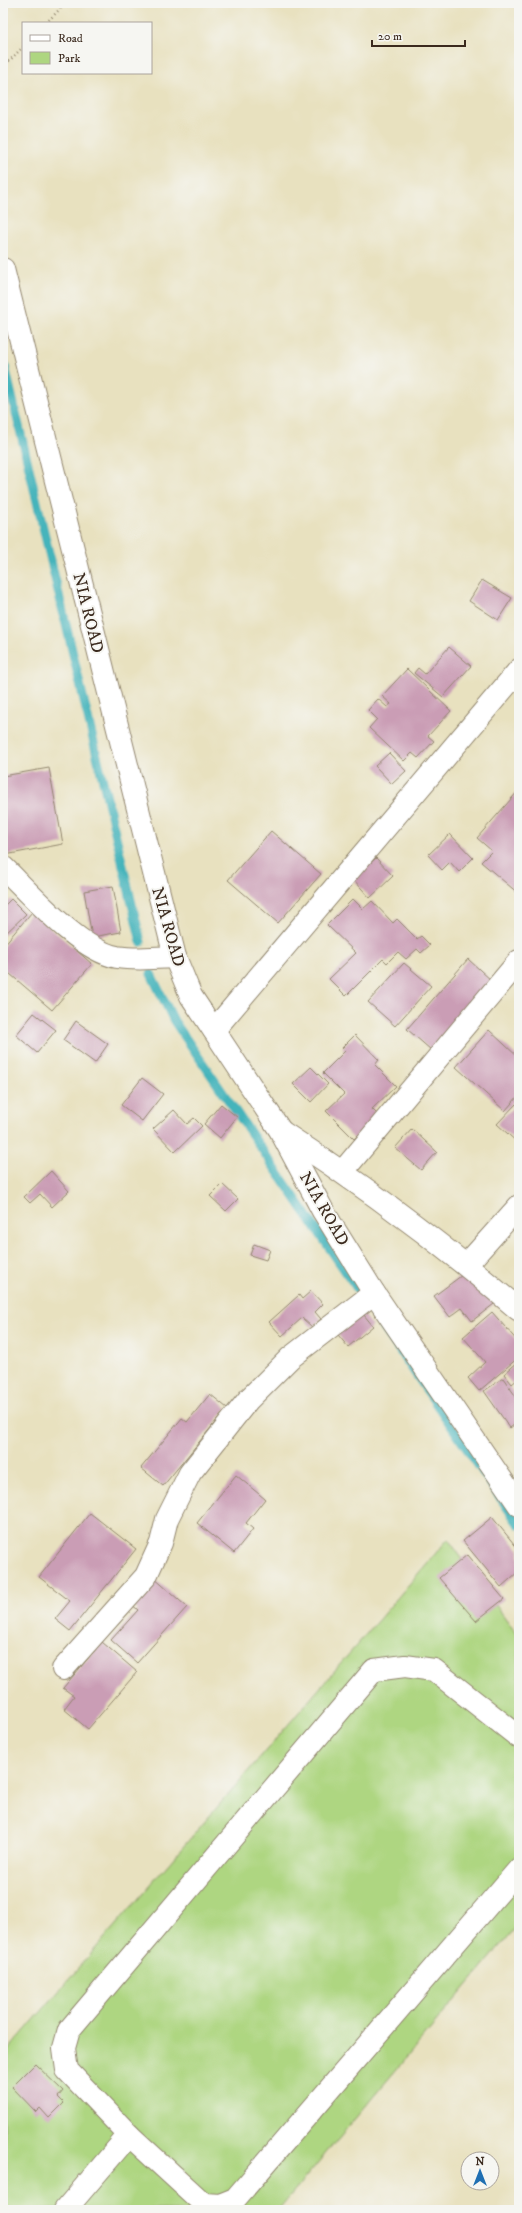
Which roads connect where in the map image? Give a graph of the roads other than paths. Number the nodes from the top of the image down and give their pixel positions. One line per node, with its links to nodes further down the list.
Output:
1 (3, 269): 4 (street, NIA ROAD)
2 (519, 670): 6 (street)
3 (3, 868): 4 (street)
4 (174, 957): 6 (street, NIA ROAD)
5 (519, 961): 8 (street)
6 (214, 1030): 7 (street, NIA ROAD)
7 (280, 1130): 8 (street); 11 (street, NIA ROAD)
8 (343, 1171): 10 (street)
9 (519, 1206): 10 (street)
10 (467, 1264): 12 (street)
11 (374, 1292): 13 (street, NIA ROAD); 14 (street)
12 (519, 1310)
13 (519, 1504)
14 (63, 1669)
15 (519, 1737): 17 (street)
16 (519, 1869): 17 (street)
17 (129, 2135): 18 (street)
18 (65, 2210)

